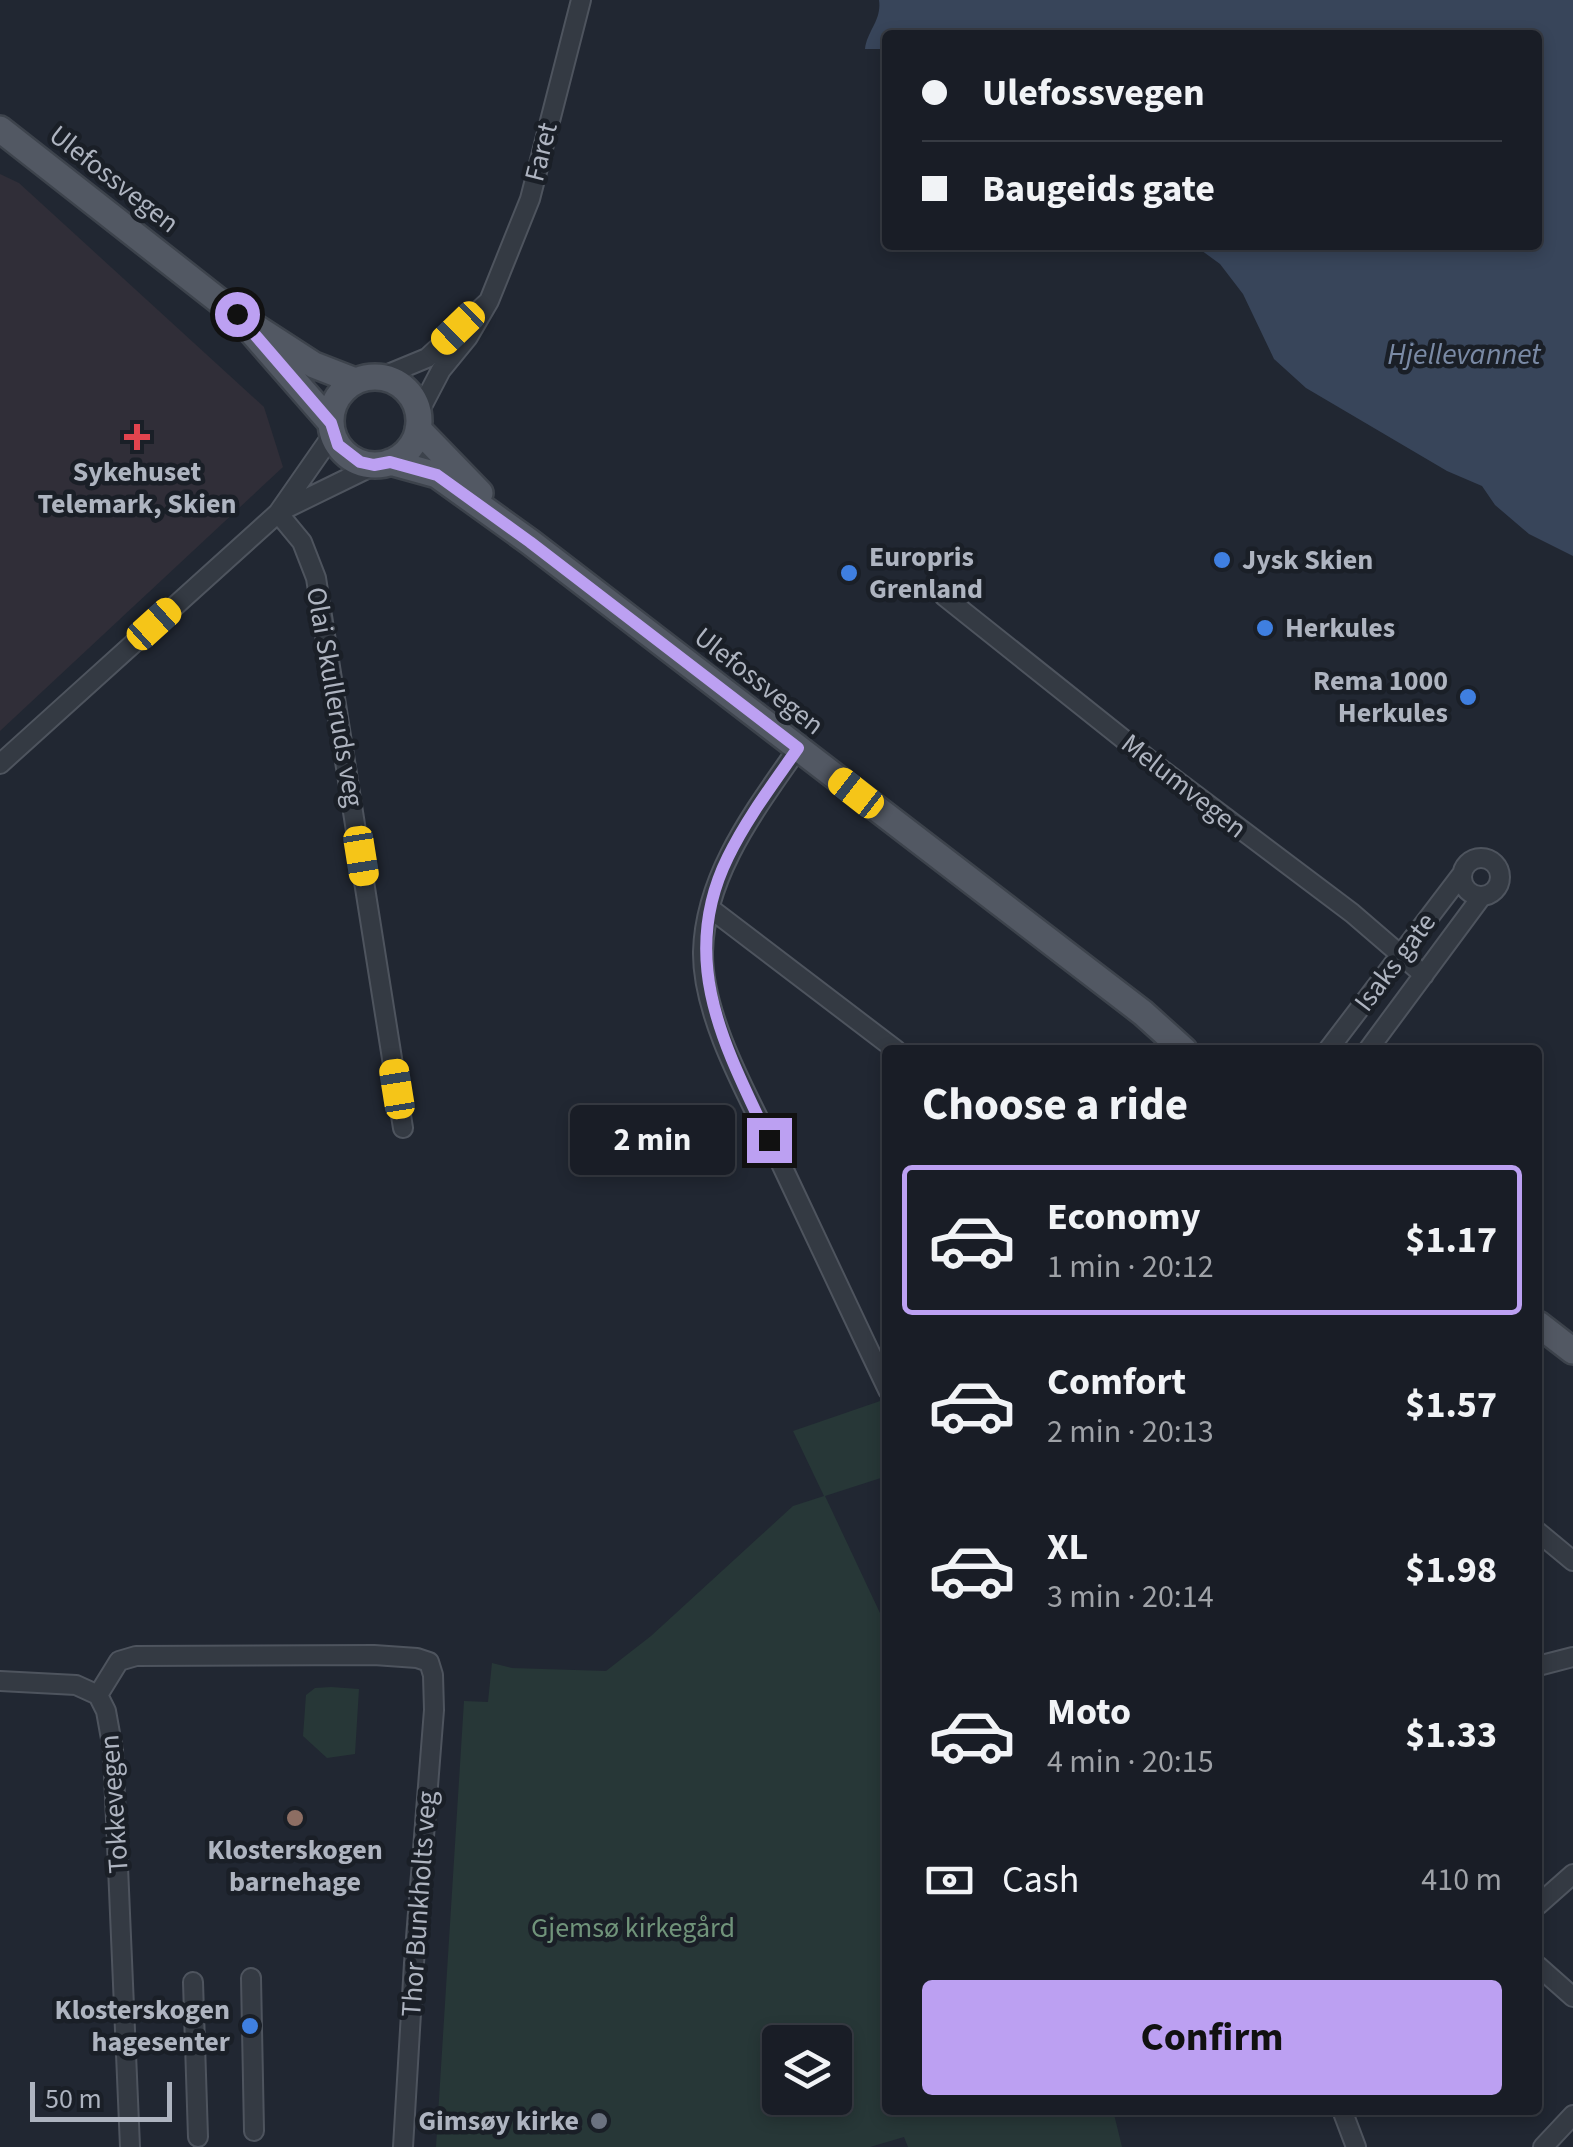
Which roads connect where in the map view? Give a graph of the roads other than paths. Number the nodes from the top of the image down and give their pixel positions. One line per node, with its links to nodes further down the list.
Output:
1 (581, 0): 3 (street, Faret)
2 (0, 129): 4 (main road, Ulefossvegen)
3 (489, 300): 5 (street, Faret); 6 (street, Faret)
4 (237, 314): 5 (main road, Ulefossvegen); 7 (main road, Ulefossvegen)
5 (368, 379): 6 (main road); 7 (main road)
6 (418, 422): 8 (main road); 10 (main road, Ulefossvegen)
7 (332, 428): 8 (main road); 9 (street)
8 (382, 464): 9 (street); 10 (main road, Ulefossvegen)
9 (278, 512): 13 (street); 25 (street, Olai Skulleruds veg)
10 (530, 542): 12 (main road, Ulefossvegen)
11 (944, 596): 17 (street, Melumvegen)
12 (798, 748): 16 (street); 19 (main road, Ulefossvegen)
13 (0, 764)
14 (1462, 874): 15 (street); 15 (street, Isaks gate); 17 (street, Isaks gate)
15 (1482, 896): 18 (street, Isaks gate)
16 (711, 909): 20 (street); 30 (street)
17 (1402, 954): 18 (street, Melumvegen); 23 (street, Isaks gate)
18 (1424, 975): 24 (street, Isaks gate)
19 (1143, 1013): 21 (main road, Ulefossvegen); 22 (main road, Ulefossvegen)
20 (889, 1045)
21 (1178, 1045)
22 (1193, 1045)
23 (1332, 1045)
24 (1372, 1045)
25 (403, 1128)
26 (1542, 1311): 28 (main road)
27 (1542, 1327): 29 (main road)
28 (1573, 1334)
29 (1573, 1351)
30 (882, 1377)
31 (1542, 1535): 32 (street)
32 (1573, 1561)
33 (1573, 1657): 35 (street)
34 (429, 1662): 37 (street, Tokkevegen); 49 (street, Thor Bunkholts veg)
35 (1542, 1665)
36 (0, 1680): 37 (street)
37 (98, 1694): 48 (street, Tokkevegen)
38 (1573, 1874): 39 (street)
39 (1542, 1901)
40 (1542, 1970): 43 (street)
41 (251, 1978): 46 (street)
42 (192, 1982): 47 (street)
43 (1573, 1997)
44 (1344, 2115): 50 (street)
45 (1573, 2116): 51 (street)
46 (254, 2131)
47 (198, 2137)
48 (130, 2147)
49 (403, 2147)
50 (1356, 2147)
51 (1543, 2147)

